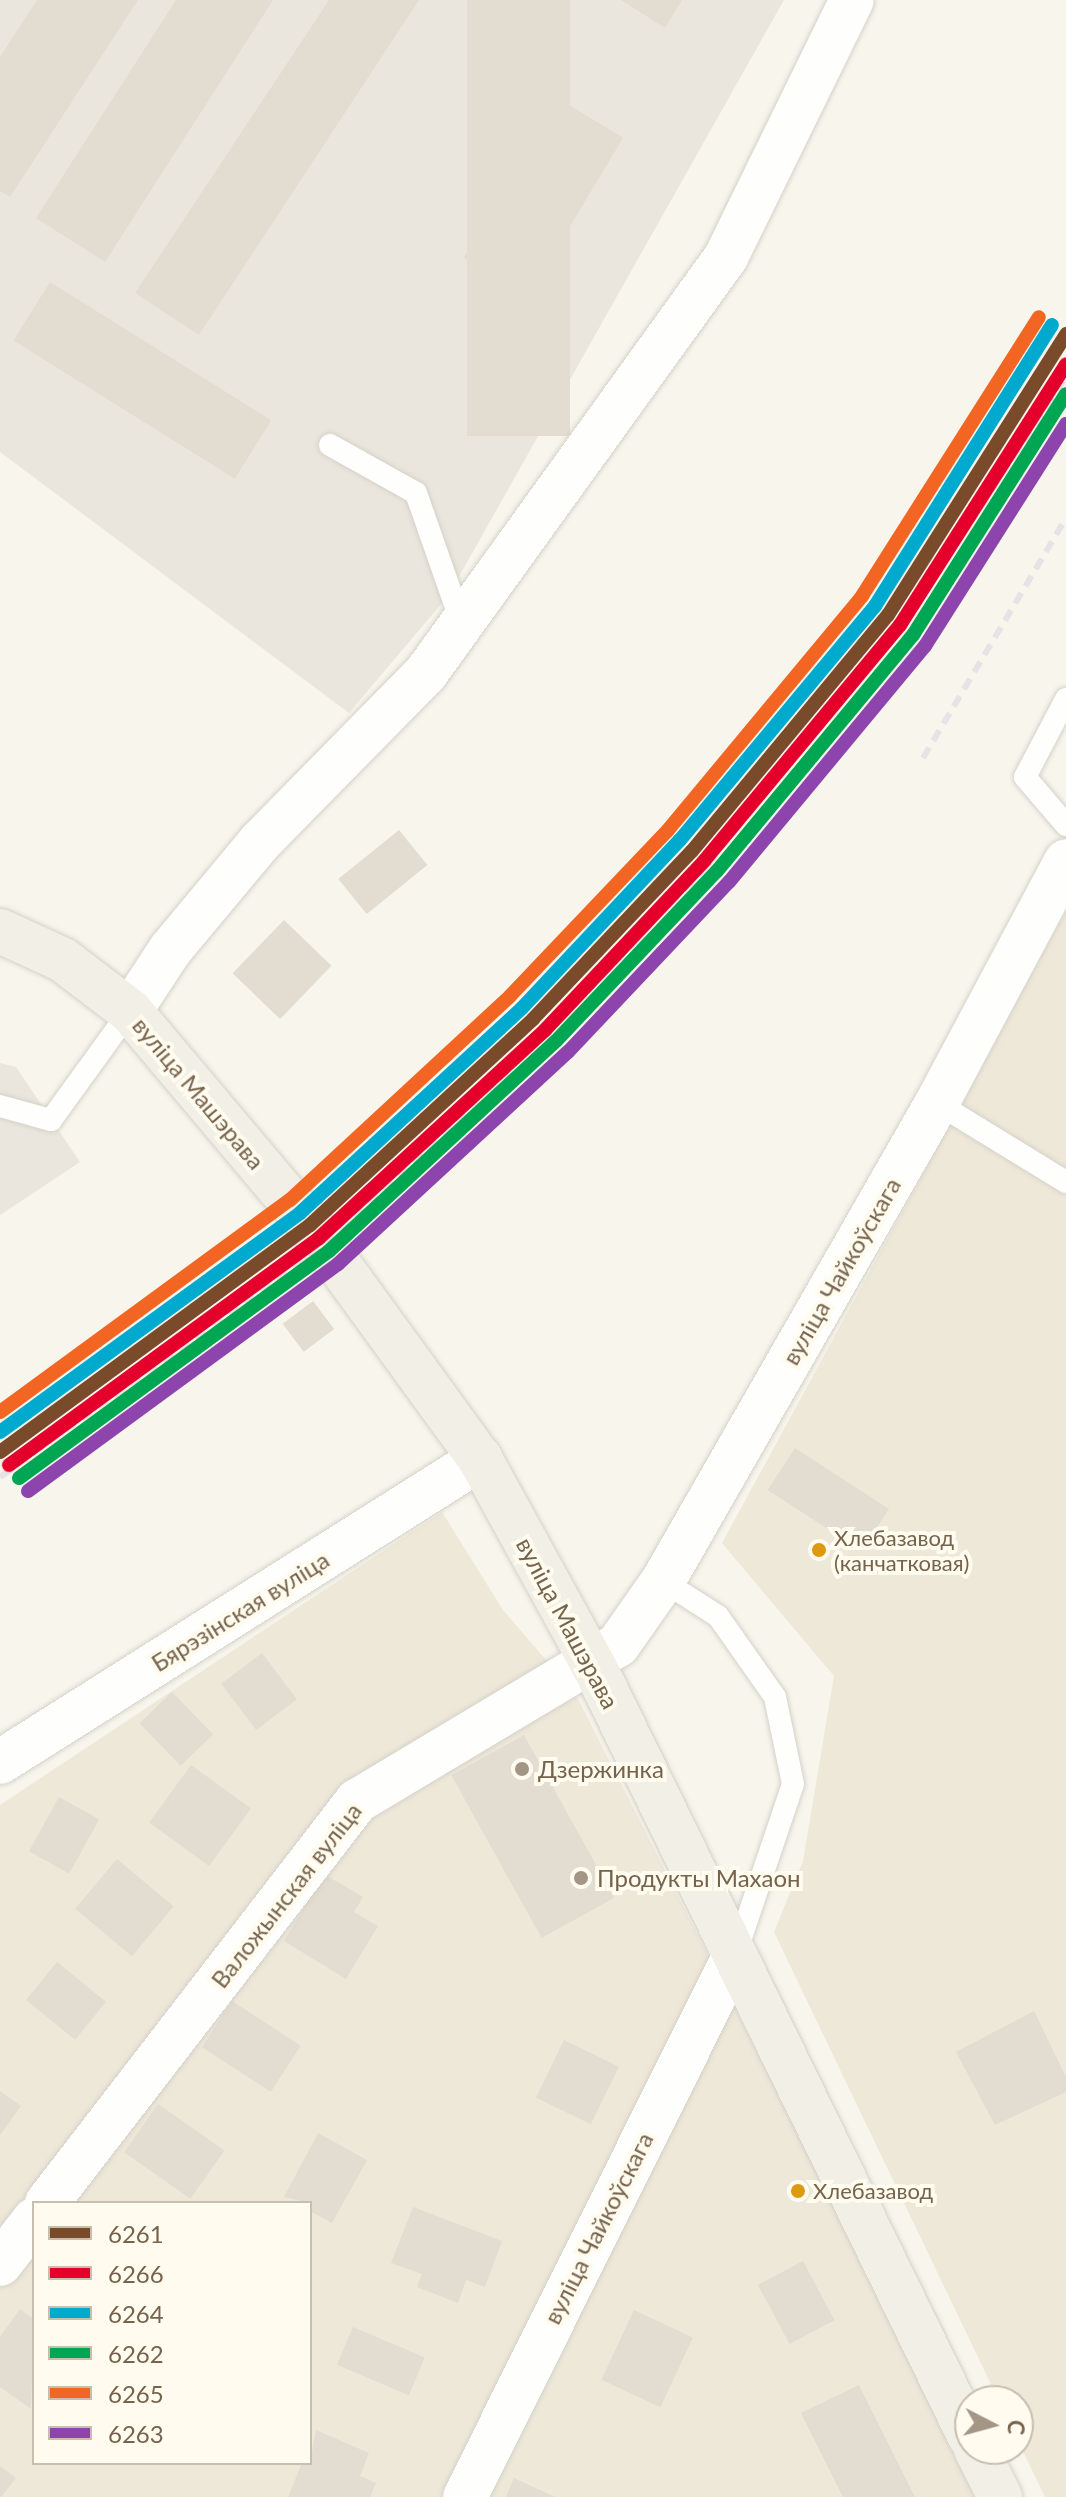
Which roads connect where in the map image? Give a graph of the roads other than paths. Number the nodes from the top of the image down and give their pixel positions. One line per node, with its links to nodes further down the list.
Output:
1 (852, 0): 3 (street)
2 (330, 445): 3 (lane)
3 (462, 624): 8 (street)
4 (1066, 699): 5 (lane)
5 (1066, 825)
6 (1066, 861): 9 (street, вуліца Чайкоўскага)
7 (0, 931): 8 (main road, вуліца Машэрава)
8 (130, 1011): 10 (lane); 12 (main road, вуліца Машэрава)
9 (937, 1103): 11 (lane); 13 (street, вуліца Чайкоўскага)
10 (0, 1106)
11 (1066, 1182)
12 (480, 1459): 14 (main road, вуліца Машэрава); 15 (street, Бярэзінская вуліца)
13 (663, 1581): 14 (street, вуліца Чайкоўскага); 16 (lane)
14 (594, 1666): 16 (main road, вуліца Машэрава); 17 (street, Валожынская вуліца)
15 (0, 1762)
16 (733, 1959): 20 (main road, вуліца Машэрава); 22 (street, вуліца Чайкоўскага)
17 (49, 2201)
18 (32, 2223): 19 (street)
19 (0, 2264)
20 (954, 2405)
21 (984, 2465): 23 (main road)
22 (465, 2497)
23 (1000, 2497)

